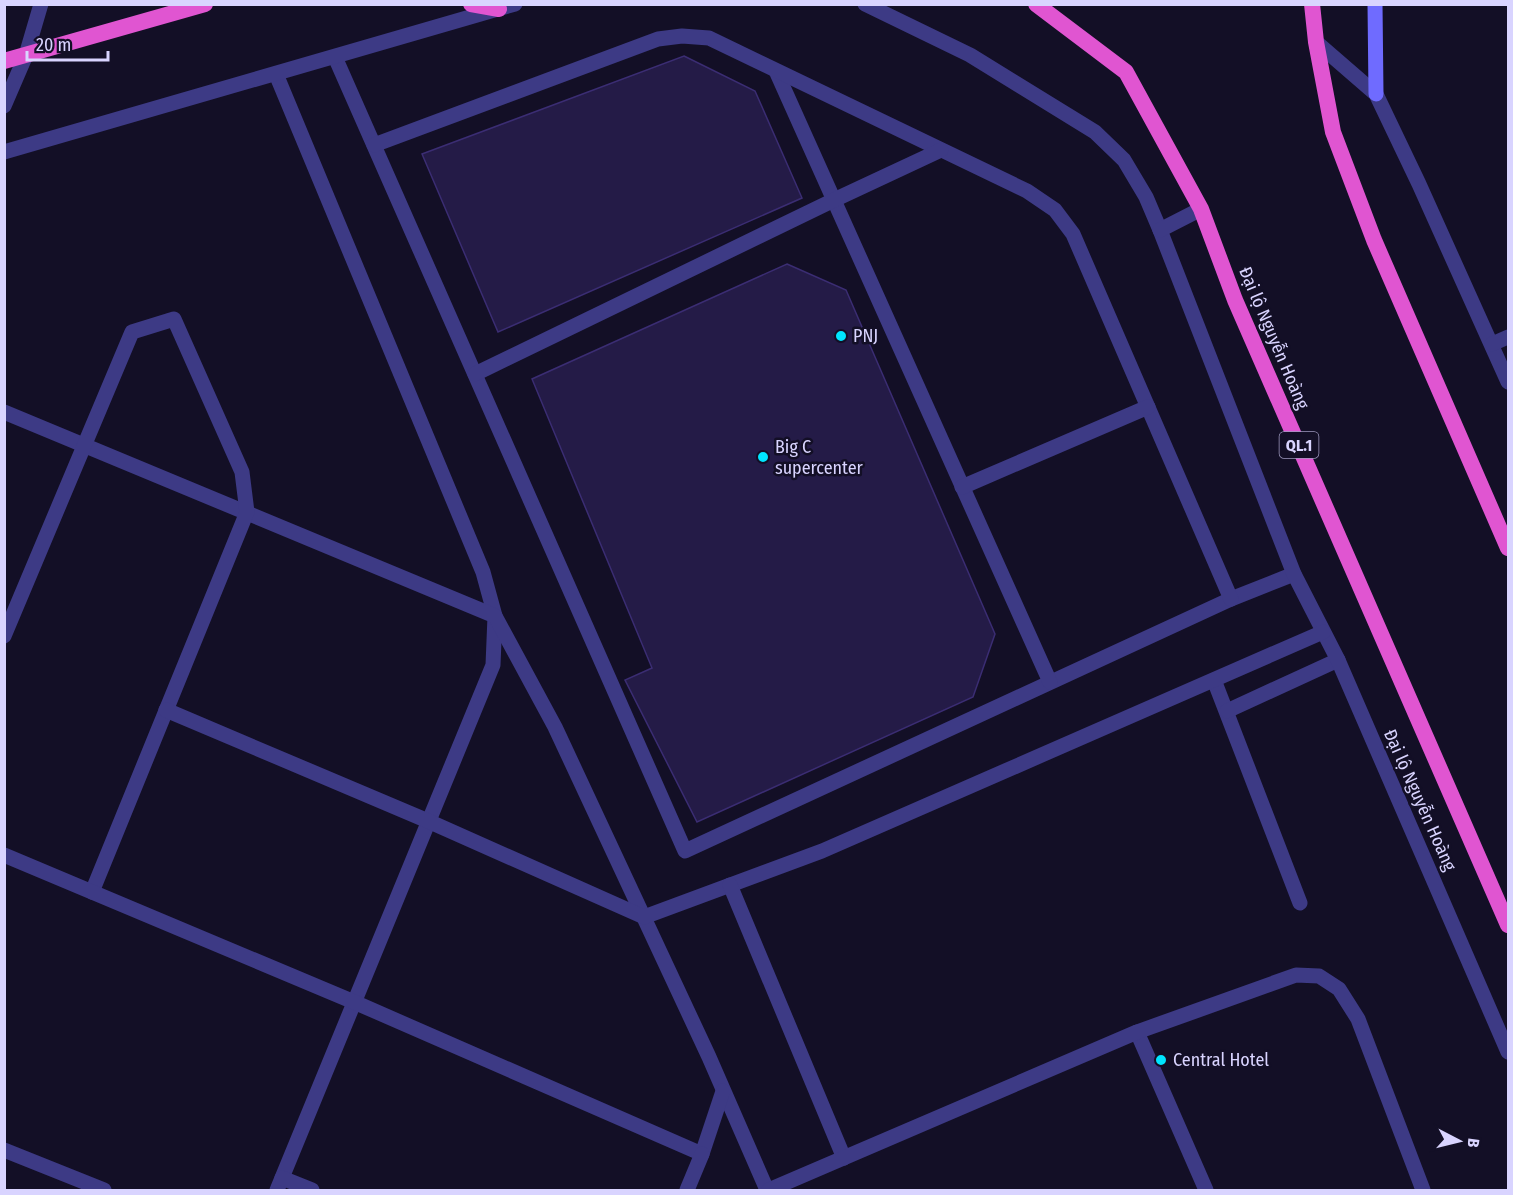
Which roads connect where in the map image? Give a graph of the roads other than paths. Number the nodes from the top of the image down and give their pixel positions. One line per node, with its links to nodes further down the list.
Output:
1 (41, 4): 10 (street)
2 (205, 4): 10 (highway)
3 (471, 4): 8 (highway)
4 (865, 4): 22 (street, Đại lộ Nguyễn Hoàng)
5 (1036, 4): 21 (highway, Đại lộ Nguyễn Hoàng / QL.1)
6 (1312, 4): 9 (highway)
7 (1375, 4): 15 (main road)
8 (507, 7): 11 (street)
9 (1316, 42): 15 (street); 32 (highway)
10 (26, 55): 12 (highway); 16 (street)
11 (335, 57): 14 (street); 17 (street)
12 (4, 61)
13 (776, 71): 17 (street); 18 (street); 20 (street)
14 (276, 74): 19 (street); 35 (street)
15 (1376, 94): 24 (street)
16 (4, 106)
17 (374, 145): 25 (street)
18 (941, 150): 20 (street); 27 (street)
19 (4, 152)
20 (834, 200): 25 (street); 30 (street)
21 (1202, 209): 22 (street); 49 (highway, Đại lộ Nguyễn Hoàng / QL.1)
22 (1160, 230): 33 (street, Đại lộ Nguyễn Hoàng)
23 (1509, 337): 24 (street)
24 (1492, 344): 26 (street)
25 (475, 374): 40 (street)
26 (1509, 382)
27 (1148, 407): 30 (street); 34 (street)
28 (4, 412): 29 (street)
29 (84, 445): 31 (street); 31 (street); 37 (street)
30 (962, 487): 40 (street)
31 (247, 513): 35 (street); 41 (street)
32 (1509, 548)
33 (1294, 574): 34 (street); 36 (street, Đại lộ Nguyễn Hoàng)
34 (1231, 599): 40 (street)
35 (495, 616): 43 (street); 48 (street)
36 (1323, 632): 38 (street, Đại lộ Nguyễn Hoàng); 39 (street)
37 (4, 636)
38 (1338, 660): 42 (street); 52 (street, Đại lộ Nguyễn Hoàng)
39 (1214, 680): 42 (street); 45 (street)
40 (1050, 682)
41 (166, 710): 43 (street); 46 (street)
42 (1227, 711): 47 (street)
43 (428, 821): 48 (street); 50 (street)
44 (4, 855): 46 (street)
45 (730, 885): 48 (street); 56 (street)
46 (92, 892): 50 (street)
47 (1300, 903)
48 (644, 917): 53 (street)
49 (1509, 925)
50 (354, 1002): 55 (street); 57 (street)
51 (1137, 1032): 56 (street); 62 (street); 63 (street)
52 (1509, 1052)
53 (723, 1091): 55 (street); 61 (street)
54 (4, 1150): 58 (street)
55 (702, 1154): 60 (street)
56 (843, 1158): 61 (street)
57 (279, 1184): 59 (street)
58 (104, 1191)
59 (312, 1191)
60 (687, 1191)
61 (768, 1191)
62 (1206, 1191)
63 (1423, 1191)

